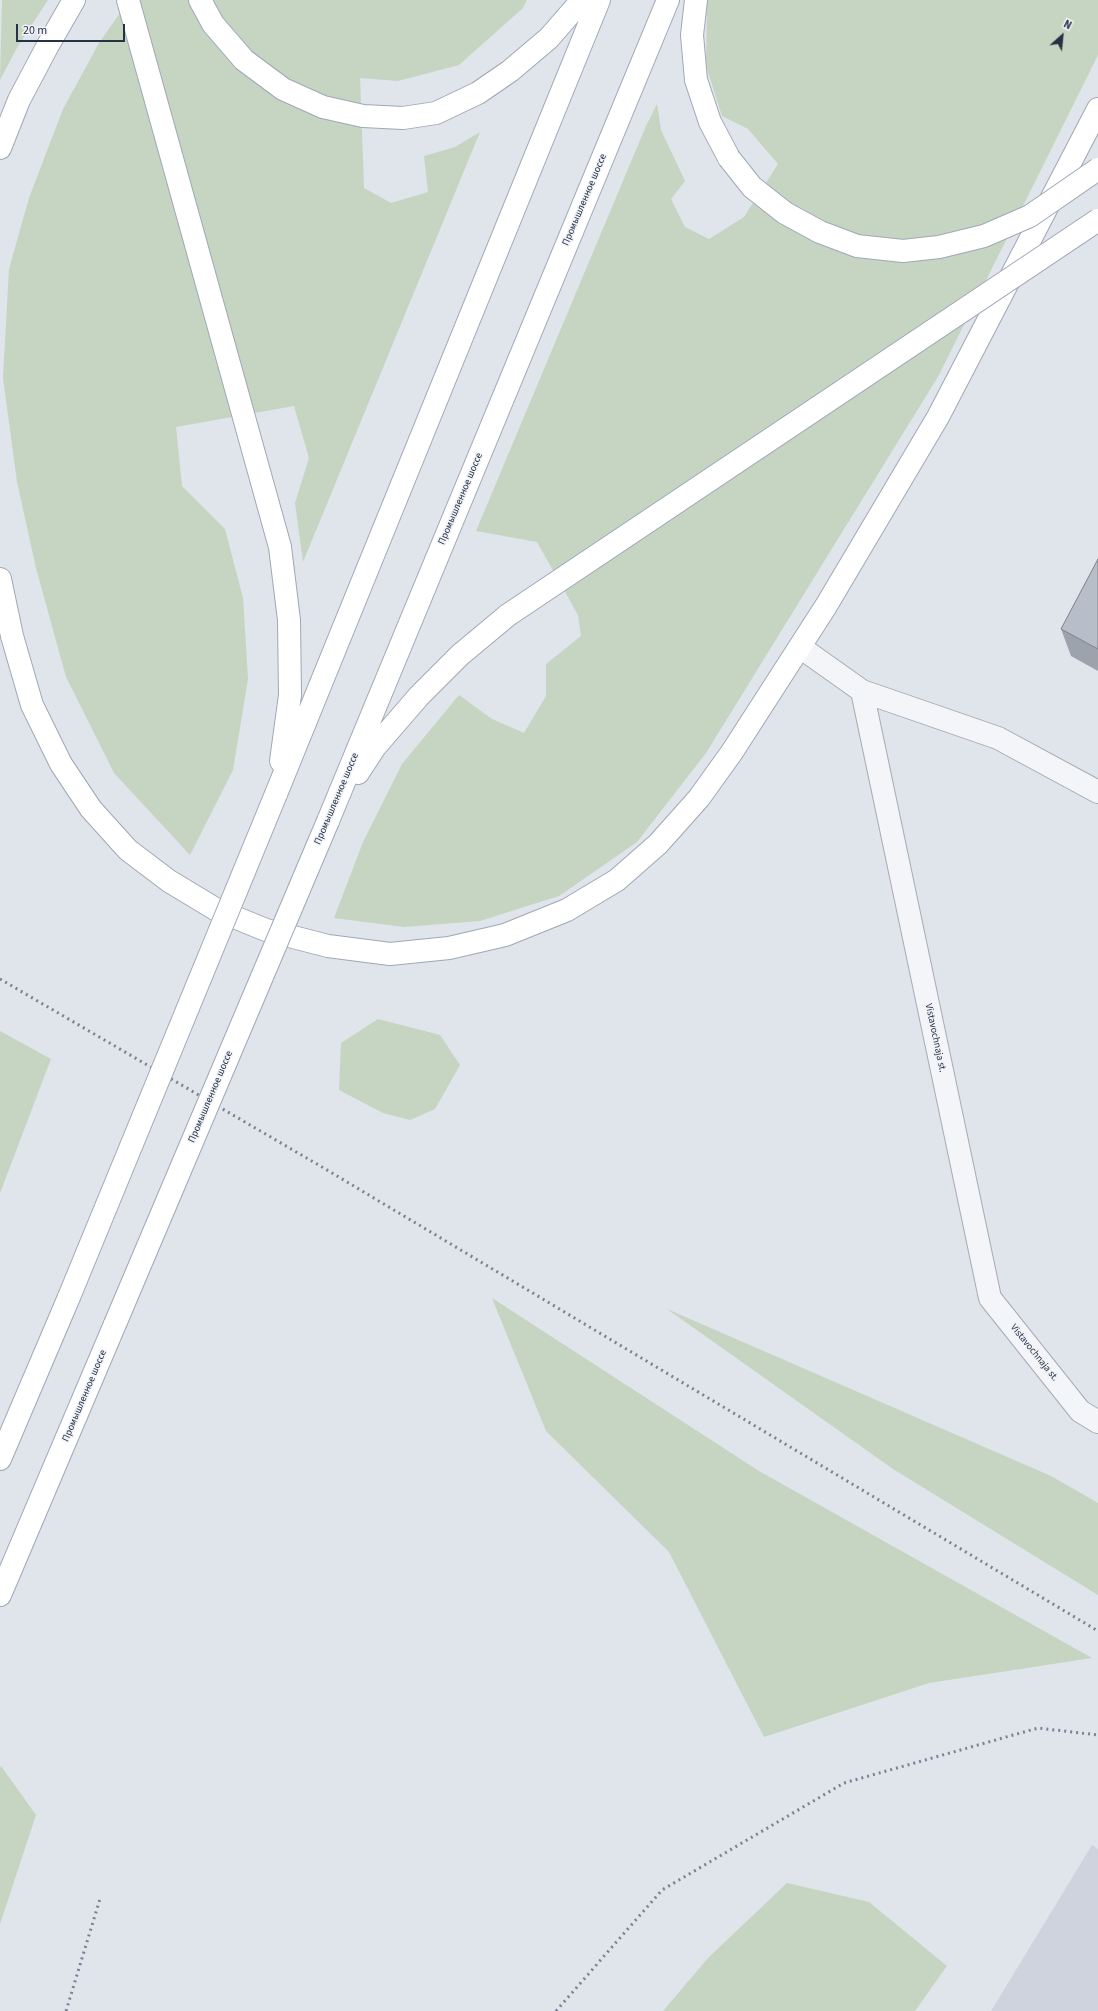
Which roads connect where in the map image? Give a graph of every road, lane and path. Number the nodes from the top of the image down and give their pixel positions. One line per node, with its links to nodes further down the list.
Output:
1 (74, 0): 9 (main road)
2 (128, 0): 16 (main road)
3 (200, 0): 4 (main road)
4 (582, 0)
5 (599, 0): 16 (main road)
6 (668, 0): 17 (main road, Промышленное шоссе)
7 (696, 0): 10 (main road, bridge)
8 (1098, 109): 13 (main road)
9 (0, 148)
10 (1098, 169)
11 (1098, 220): 17 (main road, bridge)
12 (0, 579): 13 (main road)
13 (800, 647): 14 (street)
14 (862, 690): 15 (street); 18 (street, Vistavochnaja st.)
15 (1098, 792)
16 (276, 794): 19 (main road, bridge)
17 (328, 821): 20 (main road, Промышленное шоссе, bridge)
18 (1098, 1422)
19 (0, 1458)
20 (0, 1595)

